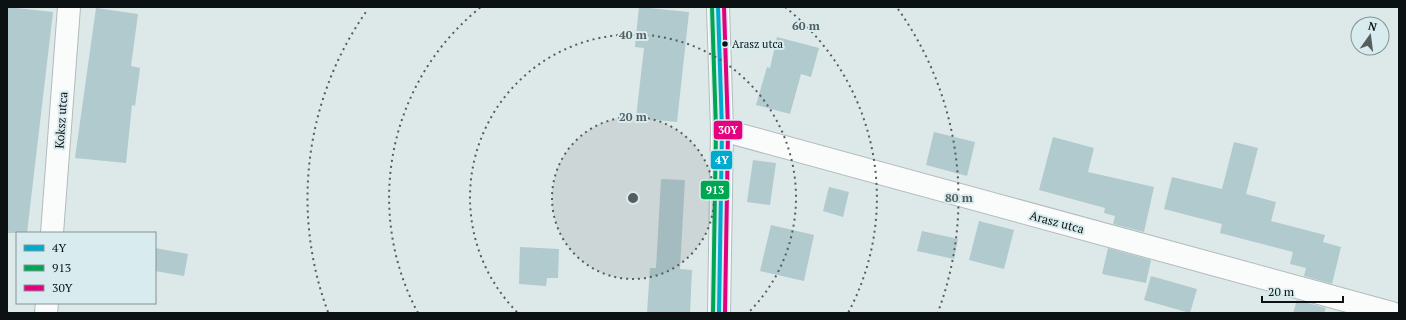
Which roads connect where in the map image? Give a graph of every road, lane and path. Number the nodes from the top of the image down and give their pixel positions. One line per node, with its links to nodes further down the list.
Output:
1 (69, 7): 4 (street, Koksz utca)
2 (718, 7): 3 (street)
3 (722, 130): 5 (street); 6 (street, Arasz utca)
4 (52, 232)
5 (720, 313)
6 (1392, 313)

